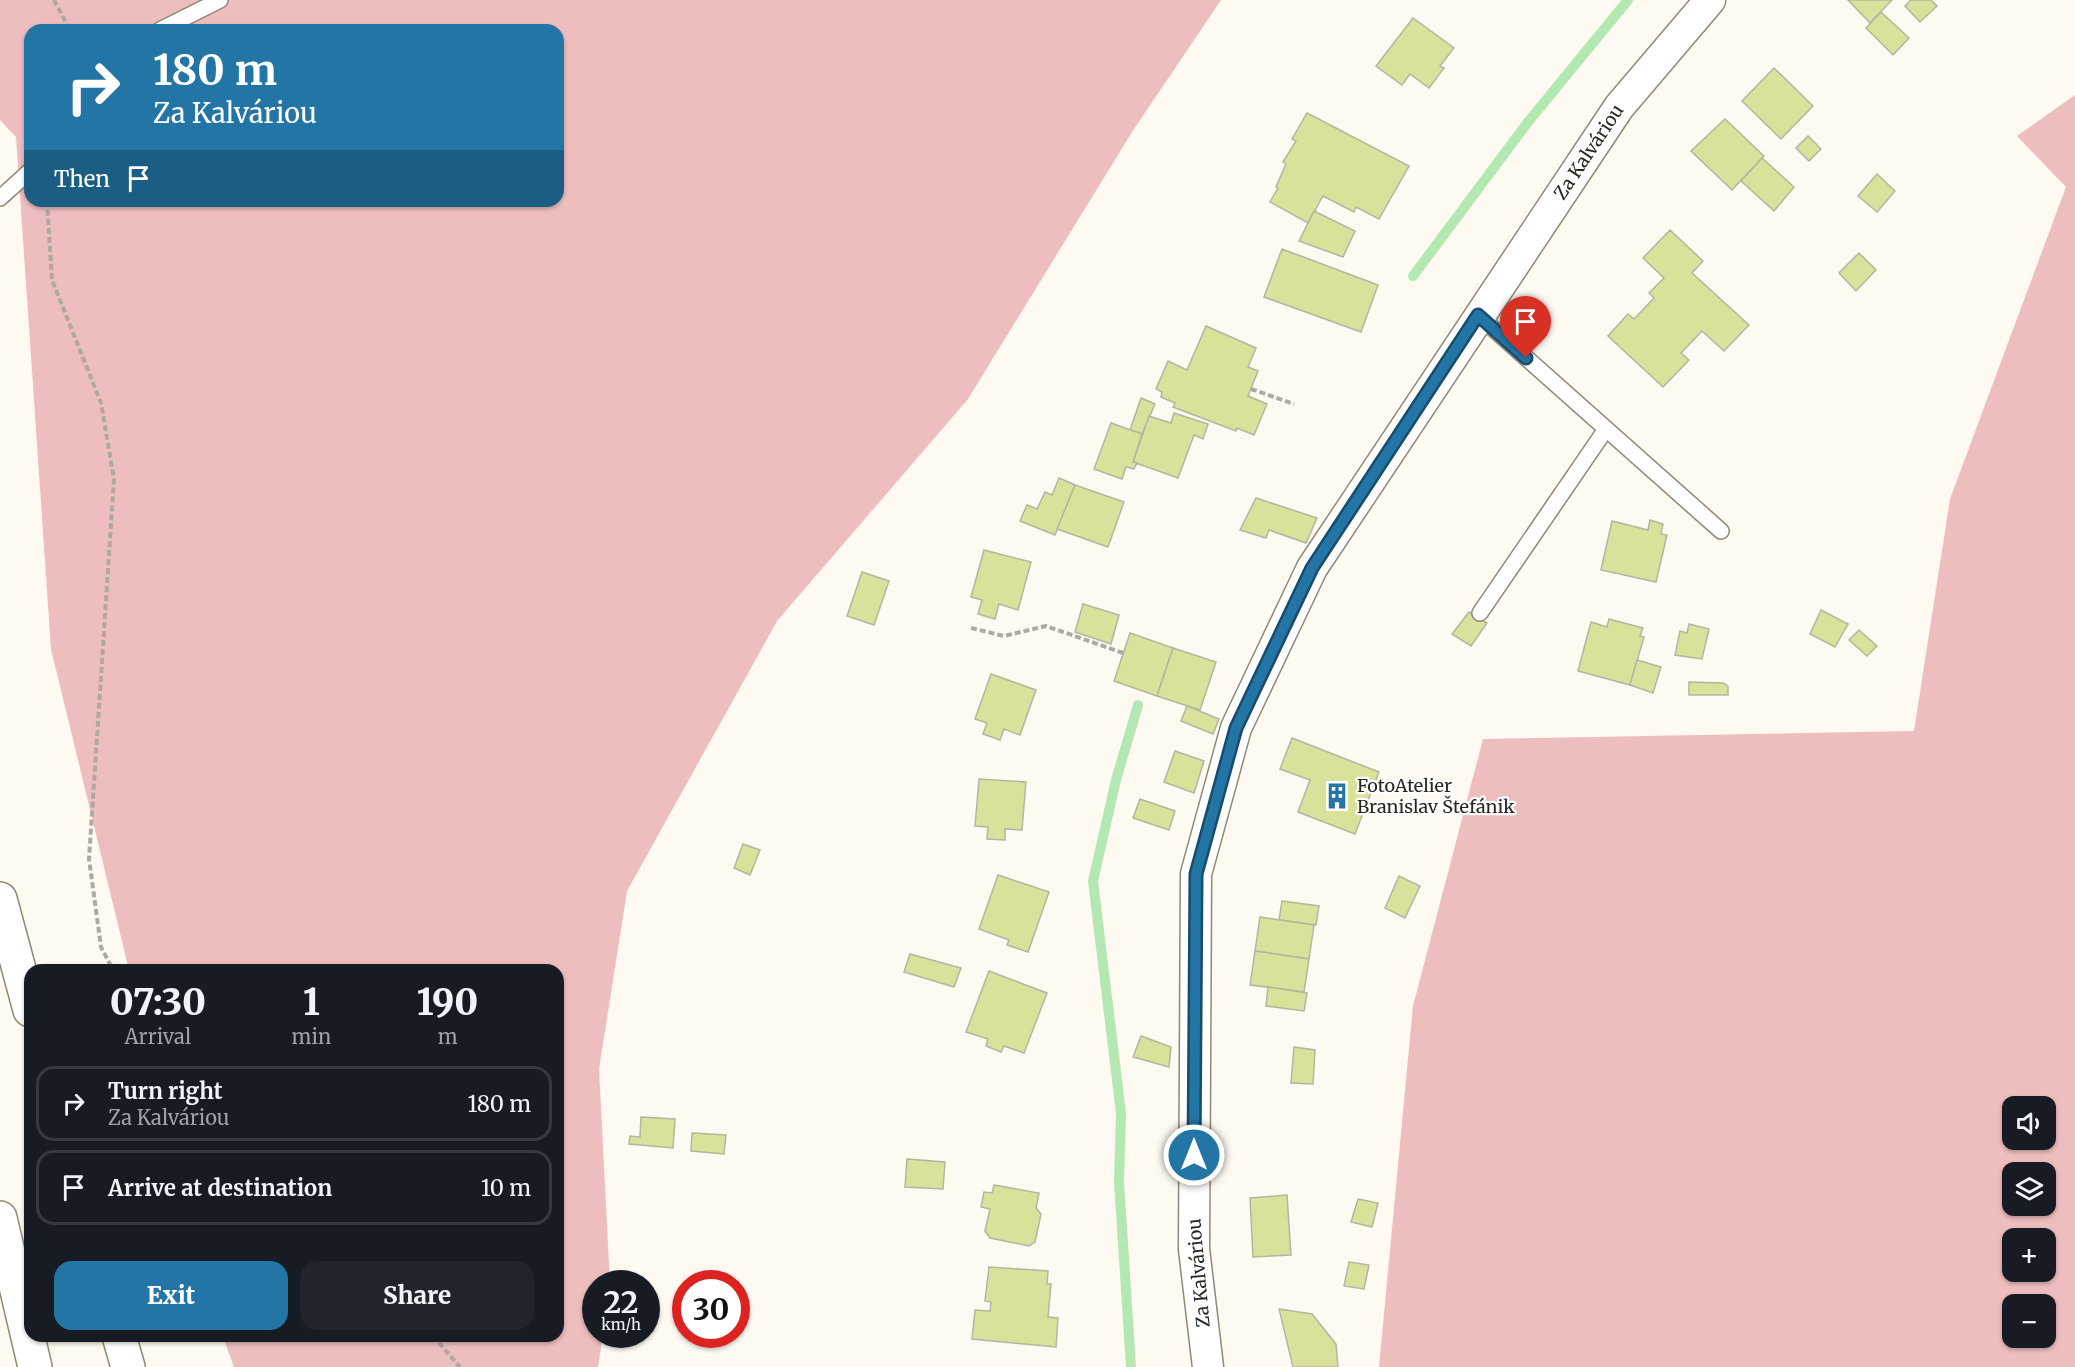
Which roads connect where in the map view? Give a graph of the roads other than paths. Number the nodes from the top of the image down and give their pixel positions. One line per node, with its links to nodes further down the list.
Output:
1 (220, 0): 3 (lane)
2 (1710, 0): 6 (street, Za Kalváriou)
3 (172, 24)
4 (24, 176): 5 (lane)
5 (0, 198)
6 (1478, 315): 7 (lane); 18 (street, Za Kalváriou)
7 (1606, 429): 8 (lane); 9 (lane)
8 (1721, 531)
9 (1480, 613)
10 (0, 899): 11 (highway)
11 (24, 988)
12 (0, 1218): 13 (highway)
13 (24, 1320)
14 (29, 1342): 16 (highway)
15 (121, 1342): 17 (highway)
16 (35, 1367)
17 (128, 1367)
18 (1208, 1367)

